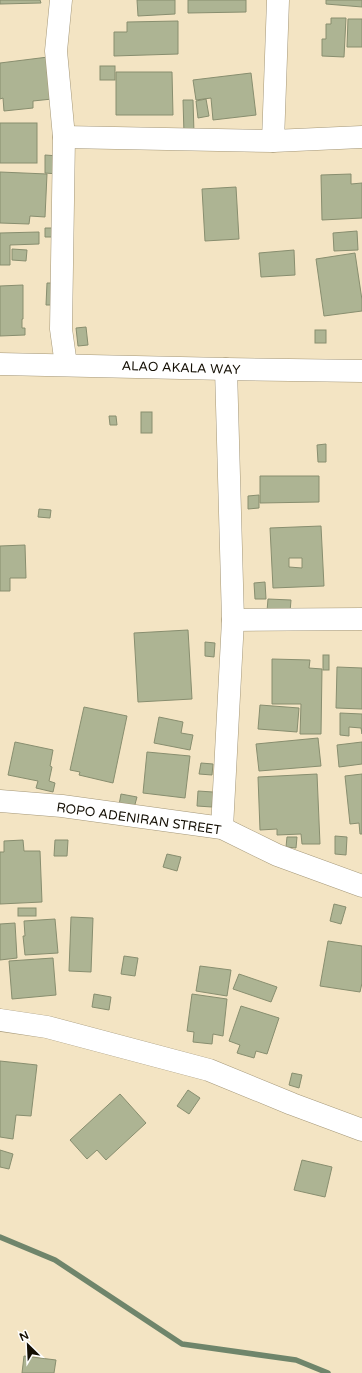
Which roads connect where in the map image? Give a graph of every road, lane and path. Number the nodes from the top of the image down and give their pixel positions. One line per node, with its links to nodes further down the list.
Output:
1 (61, 0): 3 (street)
2 (278, 0): 5 (street)
3 (64, 137): 5 (street); 7 (street)
4 (362, 137): 5 (street)
5 (273, 141)
6 (0, 364): 7 (street, ALAO AKALA WAY)
7 (66, 365): 8 (street, ALAO AKALA WAY)
8 (226, 369): 9 (street, ALAO AKALA WAY); 11 (street)
9 (362, 370)
10 (362, 619): 11 (street)
11 (233, 620): 13 (street)
12 (0, 801): 13 (street, ROPO ADENIRAN STREET)
13 (222, 828): 14 (street, ROPO ADENIRAN STREET)
14 (362, 886)
15 (0, 1020): 16 (street)
16 (362, 1130)

